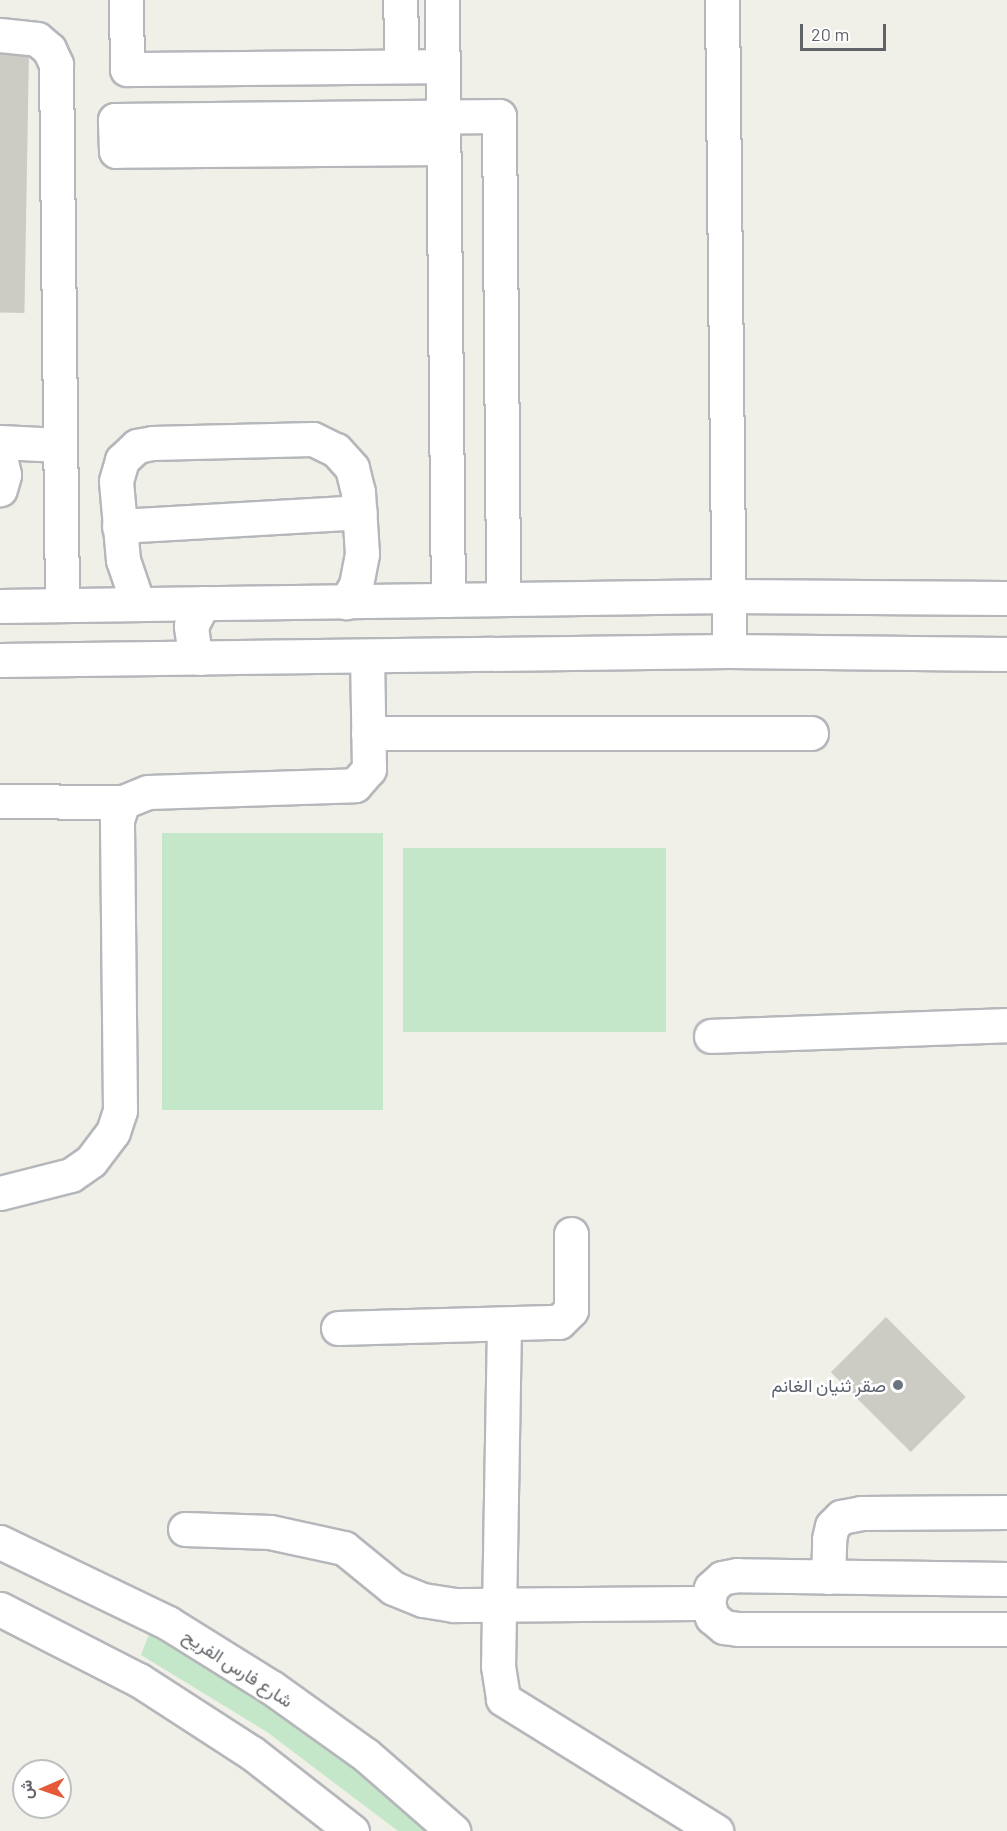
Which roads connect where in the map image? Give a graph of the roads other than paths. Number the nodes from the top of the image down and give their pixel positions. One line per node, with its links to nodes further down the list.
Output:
1 (126, 0): 7 (street)
2 (400, 0): 7 (street)
3 (442, 0): 8 (street)
4 (461, 0): 9 (street)
5 (722, 0): 16 (street)
6 (0, 35): 11 (street)
7 (402, 66): 8 (street)
8 (442, 66): 9 (street)
9 (449, 127): 9 (street); 17 (street); 19 (street)
10 (0, 442): 11 (street)
11 (60, 445): 23 (street)
12 (0, 457): 13 (street)
13 (0, 489)
14 (360, 512): 15 (street); 15 (street); 20 (street)
15 (119, 526): 22 (street)
16 (728, 596): 17 (street); 18 (street); 25 (street)
17 (503, 598): 19 (street)
18 (1007, 598)
19 (448, 600): 20 (street)
20 (346, 602): 21 (street)
21 (203, 603): 22 (street); 28 (street)
22 (138, 604): 23 (street)
23 (62, 605): 24 (street)
24 (0, 606)
25 (729, 651): 26 (street); 27 (street)
26 (1007, 654)
27 (368, 656): 28 (street); 31 (street)
28 (200, 658): 29 (street)
29 (0, 660)
30 (811, 732): 31 (street)
31 (368, 733): 33 (street)
32 (0, 801): 33 (street)
33 (123, 802): 36 (street)
34 (1007, 1025): 35 (street)
35 (711, 1036)
36 (0, 1193)
37 (571, 1234): 38 (street)
38 (504, 1325): 39 (street); 46 (street)
39 (338, 1328)
40 (1007, 1512): 43 (street)
41 (185, 1529): 46 (street)
42 (0, 1542): 50 (street, شارع فارس الفريح)
43 (828, 1578): 44 (street); 45 (street)
44 (1007, 1579)
45 (708, 1603): 46 (street); 48 (street)
46 (500, 1604): 51 (street)
47 (0, 1609): 49 (street)
48 (1007, 1629)
49 (352, 1831)
50 (453, 1831)
51 (716, 1831)

